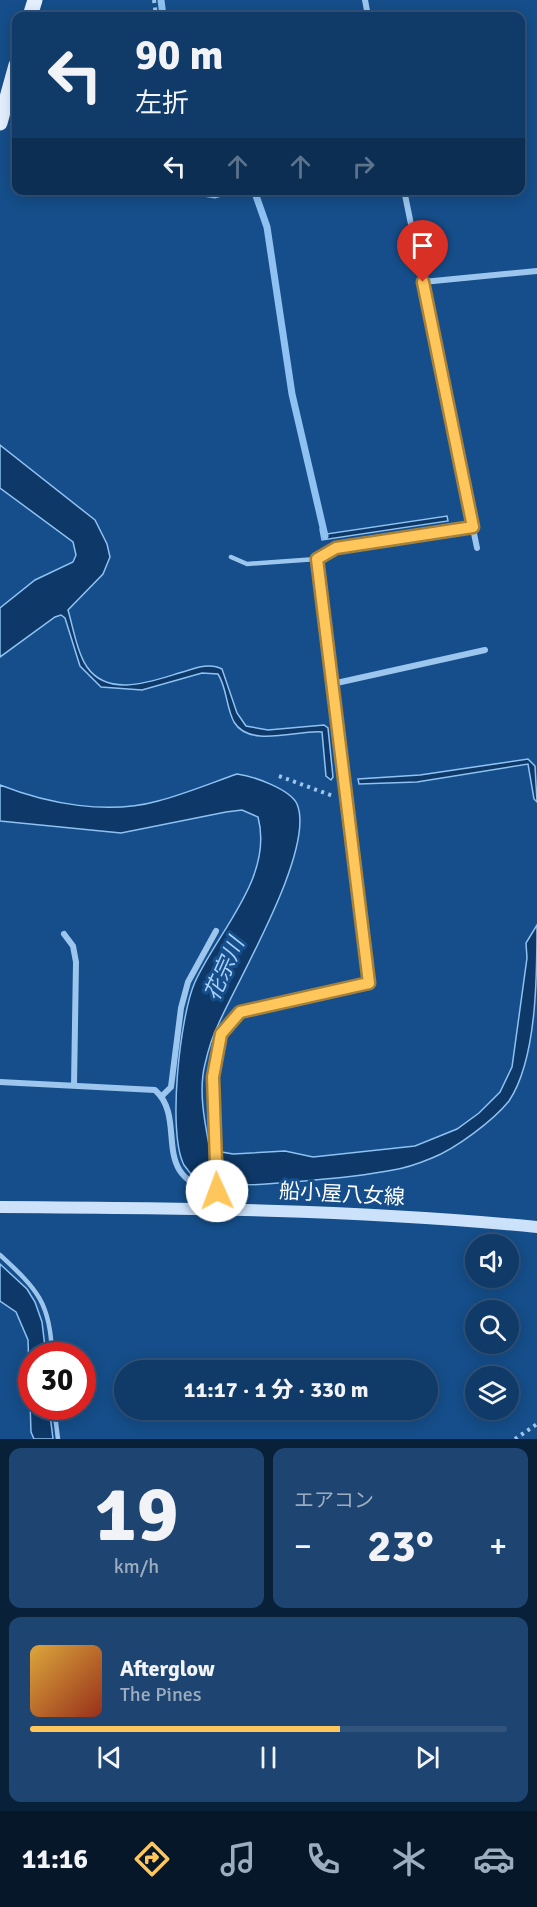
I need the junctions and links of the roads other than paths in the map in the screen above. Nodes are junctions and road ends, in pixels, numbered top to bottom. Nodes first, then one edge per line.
1 (12, 80) edge
2 (0, 123) edge
3 (405, 195) edge
4 (537, 271) edge
5 (423, 282) junction
6 (473, 527) junction
7 (477, 548) dead end
8 (231, 557) dead end
9 (317, 559) junction
10 (485, 650) dead end
11 (332, 684) junction
12 (216, 931) dead end
13 (64, 934) dead end
14 (0, 1082) edge
15 (74, 1086) junction
16 (162, 1096) junction
17 (217, 1191) junction
18 (0, 1207) edge
19 (218, 1208) junction
20 (537, 1227) edge
21 (0, 1255) edge
22 (50, 1342) edge
23 (56, 1420) edge
24 (58, 1439) edge

1 - 2 main road
3 - 5 street
4 - 5 street
5 - 6 street
6 - 7 street
6 - 9 street
8 - 9 lane
9 - 11 street
10 - 11 street
11 - 17 street
12 - 16 street
13 - 15 street
14 - 15 street
15 - 16 street
16 - 17 street
17 - 19 street
18 - 19 main road, 船小屋八女線
19 - 20 main road, 船小屋八女線
21 - 22 lane
23 - 24 lane

